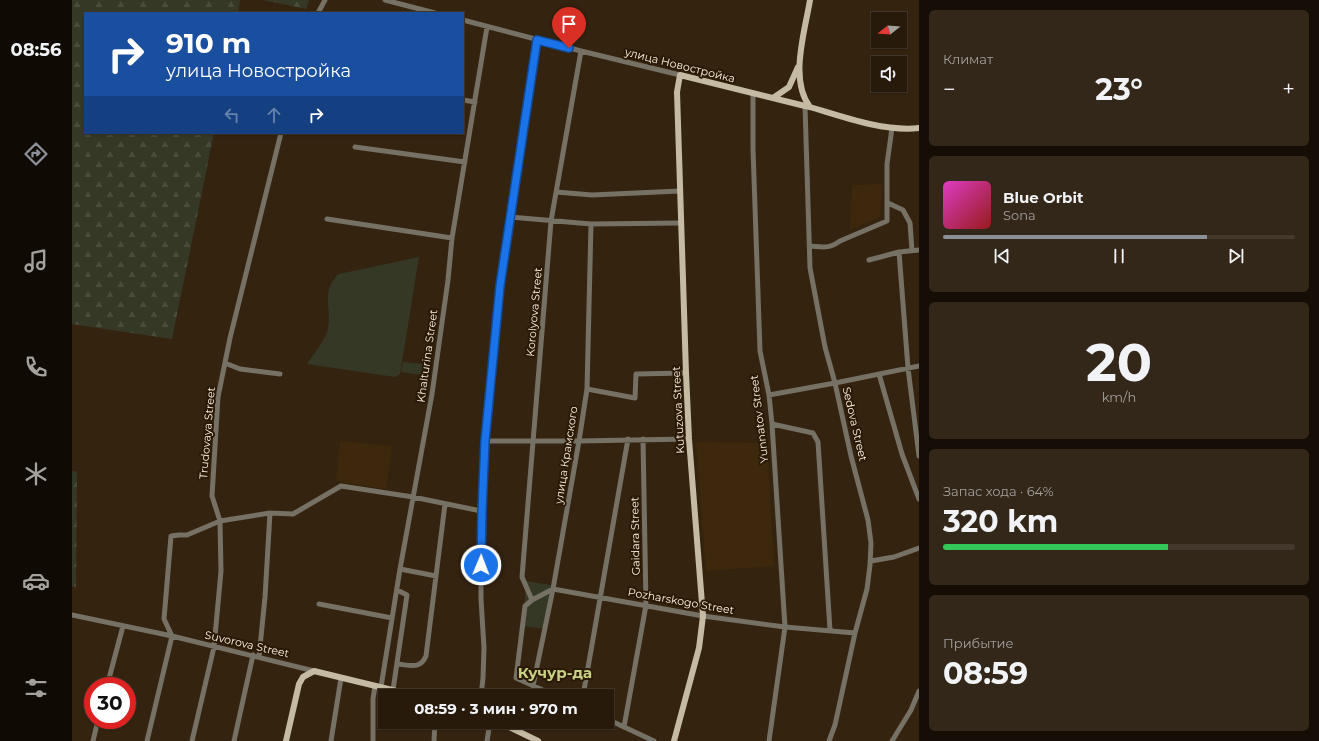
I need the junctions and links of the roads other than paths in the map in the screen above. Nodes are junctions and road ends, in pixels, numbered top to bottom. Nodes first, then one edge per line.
1 (325, 0) edge
2 (385, 0) edge
3 (810, 0) edge
4 (319, 12) edge
5 (430, 12) edge
6 (464, 20) edge
7 (487, 27) junction
8 (537, 40) junction
9 (581, 51) junction
10 (799, 64) junction
11 (680, 74) junction
12 (753, 93) junction
13 (773, 98) junction
14 (464, 100) edge
15 (475, 102) junction
16 (808, 106) junction
17 (892, 128) junction
18 (919, 128) edge
19 (281, 134) edge
20 (355, 147) dead end
21 (465, 162) junction
22 (680, 191) junction
23 (556, 192) junction
24 (888, 203) junction
25 (510, 217) junction
26 (327, 219) dead end
27 (551, 221) junction
28 (681, 223) junction
29 (591, 224) junction
30 (452, 238) junction
31 (810, 246) junction
32 (919, 250) edge
33 (912, 251) junction
34 (899, 252) junction
35 (869, 260) dead end
36 (225, 363) junction
37 (919, 366) edge
38 (908, 368) junction
39 (686, 373) junction
40 (280, 374) dead end
41 (879, 374) junction
42 (835, 383) junction
43 (587, 389) junction
44 (769, 395) junction
45 (772, 424) junction
46 (628, 439) junction
47 (643, 439) junction
48 (689, 439) junction
49 (485, 441) junction
50 (533, 441) junction
51 (579, 441) junction
52 (919, 456) edge
53 (413, 498) junction
54 (919, 500) edge
55 (446, 504) junction
56 (482, 511) junction
57 (270, 513) junction
58 (220, 521) junction
59 (919, 548) edge
60 (871, 561) junction
61 (400, 569) junction
62 (436, 576) junction
63 (553, 589) junction
64 (397, 590) junction
65 (600, 597) junction
66 (532, 600) junction
67 (319, 604) dead end
68 (646, 606) junction
69 (72, 615) edge
70 (703, 616) junction
71 (392, 618) junction
72 (123, 626) junction
73 (785, 627) junction
74 (830, 630) junction
75 (855, 633) junction
76 (172, 636) junction
77 (214, 647) junction
78 (252, 655) junction
79 (387, 656) junction
80 (259, 657) junction
81 (397, 661) junction
82 (314, 671) junction
83 (109, 677) edge
84 (341, 678) junction
85 (533, 686) junction
86 (378, 687) junction
87 (388, 689) edge
88 (393, 689) edge
89 (482, 689) edge
90 (540, 689) edge
91 (585, 689) edge
92 (919, 691) edge
93 (614, 722) edge
94 (624, 727) junction
95 (96, 729) edge
96 (435, 729) edge
97 (489, 729) edge
98 (514, 729) edge
99 (93, 741) edge
100 (147, 741) edge
101 (192, 741) edge
102 (234, 741) edge
103 (286, 741) edge
104 (331, 741) edge
105 (373, 741) edge
106 (434, 741) edge
107 (487, 741) edge
108 (538, 741) edge
109 (654, 741) edge
110 (674, 741) edge
111 (769, 741) edge
112 (829, 741) edge
113 (892, 741) edge

1 - 4 street
2 - 5 street
3 - 10 main road
6 - 7 street, улица Новостройка
7 - 8 street, улица Новостройка
7 - 15 street, Khalturina Street
8 - 9 street, улица Новостройка
8 - 25 street
9 - 11 street, улица Новостройка
9 - 23 street, Korolyova Street
10 - 13 main road
10 - 16 main road
11 - 12 main road, улица Новостройка
11 - 22 main road, Kutuzova Street
12 - 13 main road, улица Новостройка
12 - 44 street, Yunnatov Street
13 - 16 main road, улица Новостройка
14 - 15 street
15 - 21 street, Khalturina Street
16 - 17 main road, улица Новостройка
16 - 31 street, Sedova Street
17 - 18 main road, улица Новостройка
17 - 24 street
19 - 36 street, Trudovaya Street
20 - 21 street
21 - 30 street, Khalturina Street
22 - 23 street
22 - 28 main road, Kutuzova Street
23 - 27 street, Korolyova Street
24 - 31 street
24 - 33 street
25 - 27 street
25 - 49 street
26 - 30 street
27 - 29 street
27 - 50 street, Korolyova Street
28 - 29 street
28 - 39 main road, Kutuzova Street
29 - 43 street, улица Крамского
30 - 53 street, Khalturina Street
31 - 42 street, Sedova Street
32 - 33 street
33 - 34 street
34 - 35 street
34 - 38 street
36 - 40 street
36 - 58 street, Trudovaya Street
37 - 38 street
38 - 41 street
38 - 52 street
39 - 43 street
39 - 48 main road, Kutuzova Street
41 - 42 street
41 - 54 street
42 - 44 street
42 - 60 street, Sedova Street
43 - 51 street, улица Крамского
44 - 45 street, Yunnatov Street
45 - 73 street, Yunnatov Street
45 - 74 street
46 - 47 street
46 - 51 street
46 - 65 street
47 - 48 street
47 - 68 street, Gaidara Street
48 - 70 main road, Kutuzova Street
49 - 50 street
49 - 56 street
50 - 51 street
50 - 66 street, Korolyova Street
51 - 63 street, улица Крамского
53 - 55 street
53 - 57 street
53 - 61 street, Khalturina Street
55 - 56 street
55 - 62 street
56 - 89 street
57 - 58 street
57 - 80 street
58 - 76 street
58 - 77 street, Trudovaya Street
59 - 60 street
60 - 75 street, Sedova Street
61 - 62 street
61 - 64 street, Khalturina Street
62 - 81 street
63 - 65 street, Pozharskogo Street
63 - 66 street
63 - 85 street, улица Крамского
64 - 71 street, Khalturina Street
64 - 81 street
65 - 68 street, Pozharskogo Street
65 - 91 street
66 - 85 street
67 - 71 street
68 - 70 street, Pozharskogo Street
68 - 94 street, Gaidara Street
69 - 72 street, Suvorova Street
70 - 73 street, Pozharskogo Street
70 - 110 main road, Kutuzova Street
71 - 79 street, Khalturina Street
72 - 76 street, Suvorova Street
72 - 83 street
73 - 74 street, Pozharskogo Street
73 - 111 street, Yunnatov Street
74 - 75 street, Pozharskogo Street
75 - 112 street, Sedova Street
76 - 77 street, Suvorova Street
76 - 100 street
77 - 78 street, Suvorova Street
77 - 101 street, Trudovaya Street
78 - 80 street, Suvorova Street
78 - 102 street
79 - 81 street
79 - 86 street, Khalturina Street
80 - 82 street, Suvorova Street
81 - 88 street
82 - 84 main road, Suvorova Street
82 - 103 main road
84 - 86 main road, Suvorova Street
84 - 104 street
85 - 90 street
86 - 87 main road, Suvorova Street
86 - 105 street, Khalturina Street
92 - 113 street
93 - 94 street
94 - 109 street
95 - 99 street
96 - 106 street
97 - 107 street
98 - 108 main road

